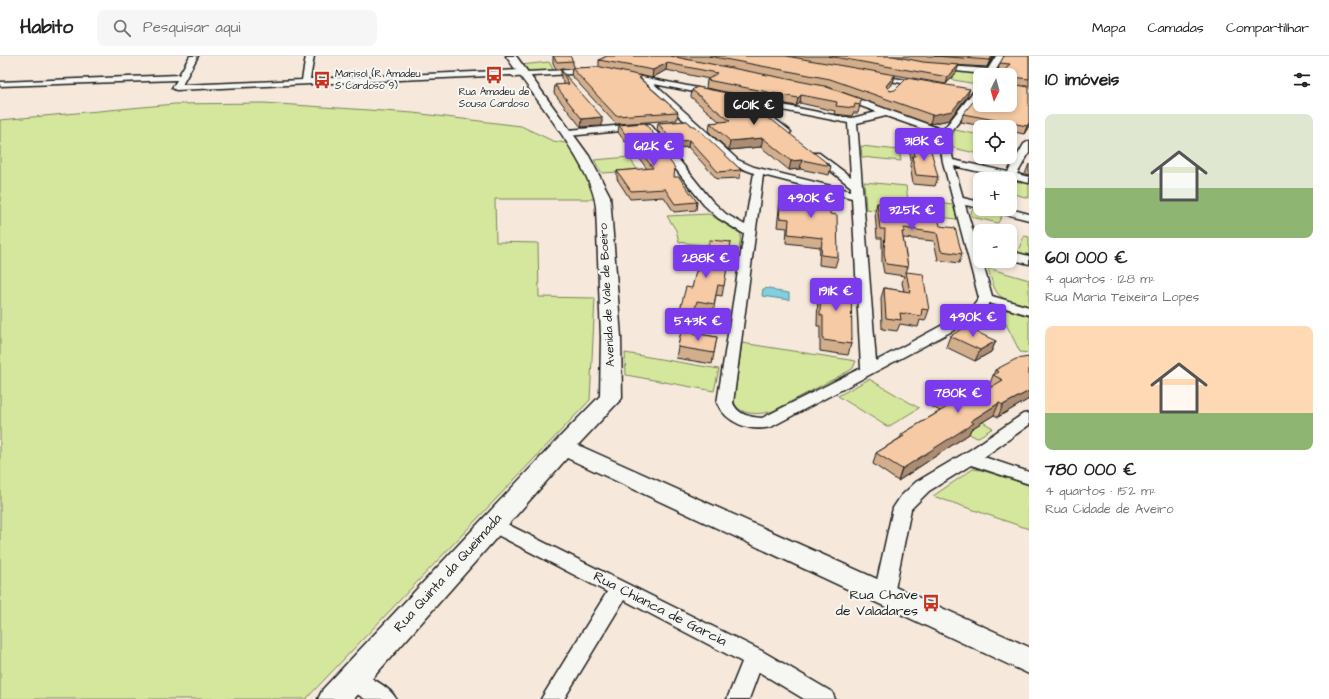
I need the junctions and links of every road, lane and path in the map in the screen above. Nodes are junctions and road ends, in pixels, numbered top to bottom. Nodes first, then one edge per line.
1 (194, 56) edge
2 (310, 56) edge
3 (503, 56) edge
4 (511, 56) edge
5 (1000, 56) edge
6 (930, 67) edge
7 (993, 68) edge
8 (601, 71) edge
9 (562, 72) junction
10 (973, 72) edge
11 (615, 73) edge
12 (518, 74) junction
13 (864, 74) edge
14 (183, 76) junction
15 (644, 79) junction
16 (902, 81) junction
17 (305, 83) junction
18 (572, 83) edge
19 (0, 84) edge
20 (931, 86) edge
21 (893, 90) edge
22 (835, 93) edge
23 (973, 93) edge
24 (745, 100) junction
25 (886, 113) junction
26 (852, 121) junction
27 (690, 122) junction
28 (676, 124) edge
29 (662, 125) edge
30 (647, 126) junction
31 (568, 133) junction
32 (945, 133) junction
33 (794, 138) edge
34 (1029, 144) edge
35 (807, 148) edge
36 (948, 162) junction
37 (759, 171) junction
38 (992, 172) edge
39 (1012, 172) edge
40 (1017, 177) edge
41 (1029, 180) edge
42 (856, 191) junction
43 (959, 200) junction
44 (973, 203) edge
45 (1017, 214) edge
46 (1029, 217) edge
47 (750, 233) junction
48 (973, 238) edge
49 (1017, 257) edge
50 (1029, 260) edge
51 (980, 268) edge
52 (986, 298) junction
53 (1029, 311) edge
54 (869, 370) junction
55 (1029, 418) edge
56 (563, 448) junction
57 (969, 458) junction
58 (1029, 478) edge
59 (493, 524) junction
60 (620, 589) junction
61 (884, 594) junction
62 (754, 658) junction
63 (1029, 661) edge
64 (343, 689) edge
65 (385, 699) edge
66 (552, 699) edge
67 (738, 699) edge
68 (824, 699) edge

1 - 14 street
2 - 17 street
3 - 12 street, Avenida de Vale de Boeiro
4 - 12 street, Avenida de Vale de Boeiro
5 - 7 street
6 - 10 street
8 - 9 street
9 - 12 street
9 - 18 street
11 - 15 street
12 - 17 street
12 - 31 street, Avenida de Vale de Boeiro
13 - 16 street
14 - 17 street
14 - 19 street
15 - 24 street
15 - 27 street
16 - 20 street
16 - 21 street
22 - 25 street
23 - 32 street
24 - 26 street
24 - 33 street
25 - 26 street
25 - 32 street
26 - 42 street
27 - 28 street
27 - 37 street
29 - 30 street
30 - 31 street
30 - 47 street
31 - 56 street, Avenida de Vale de Boeiro
32 - 36 street
34 - 39 street
35 - 42 street
36 - 38 street
36 - 43 street
37 - 42 street
37 - 47 street
40 - 41 street
42 - 54 street
43 - 44 street
43 - 48 street
45 - 46 street
47 - 54 street
49 - 50 street
51 - 52 street
52 - 53 street
52 - 54 street
55 - 57 street
56 - 59 street, Rua Quinta da Queimada
56 - 61 street
57 - 58 street
57 - 61 street
59 - 60 street, Rua Chianca de Garcia
59 - 64 street, Rua Quinta da Queimada
60 - 62 street, Rua Chianca de Garcia
60 - 66 street
61 - 63 street
62 - 67 street
62 - 68 street, Rua Chianca de Garcia
64 - 65 street

